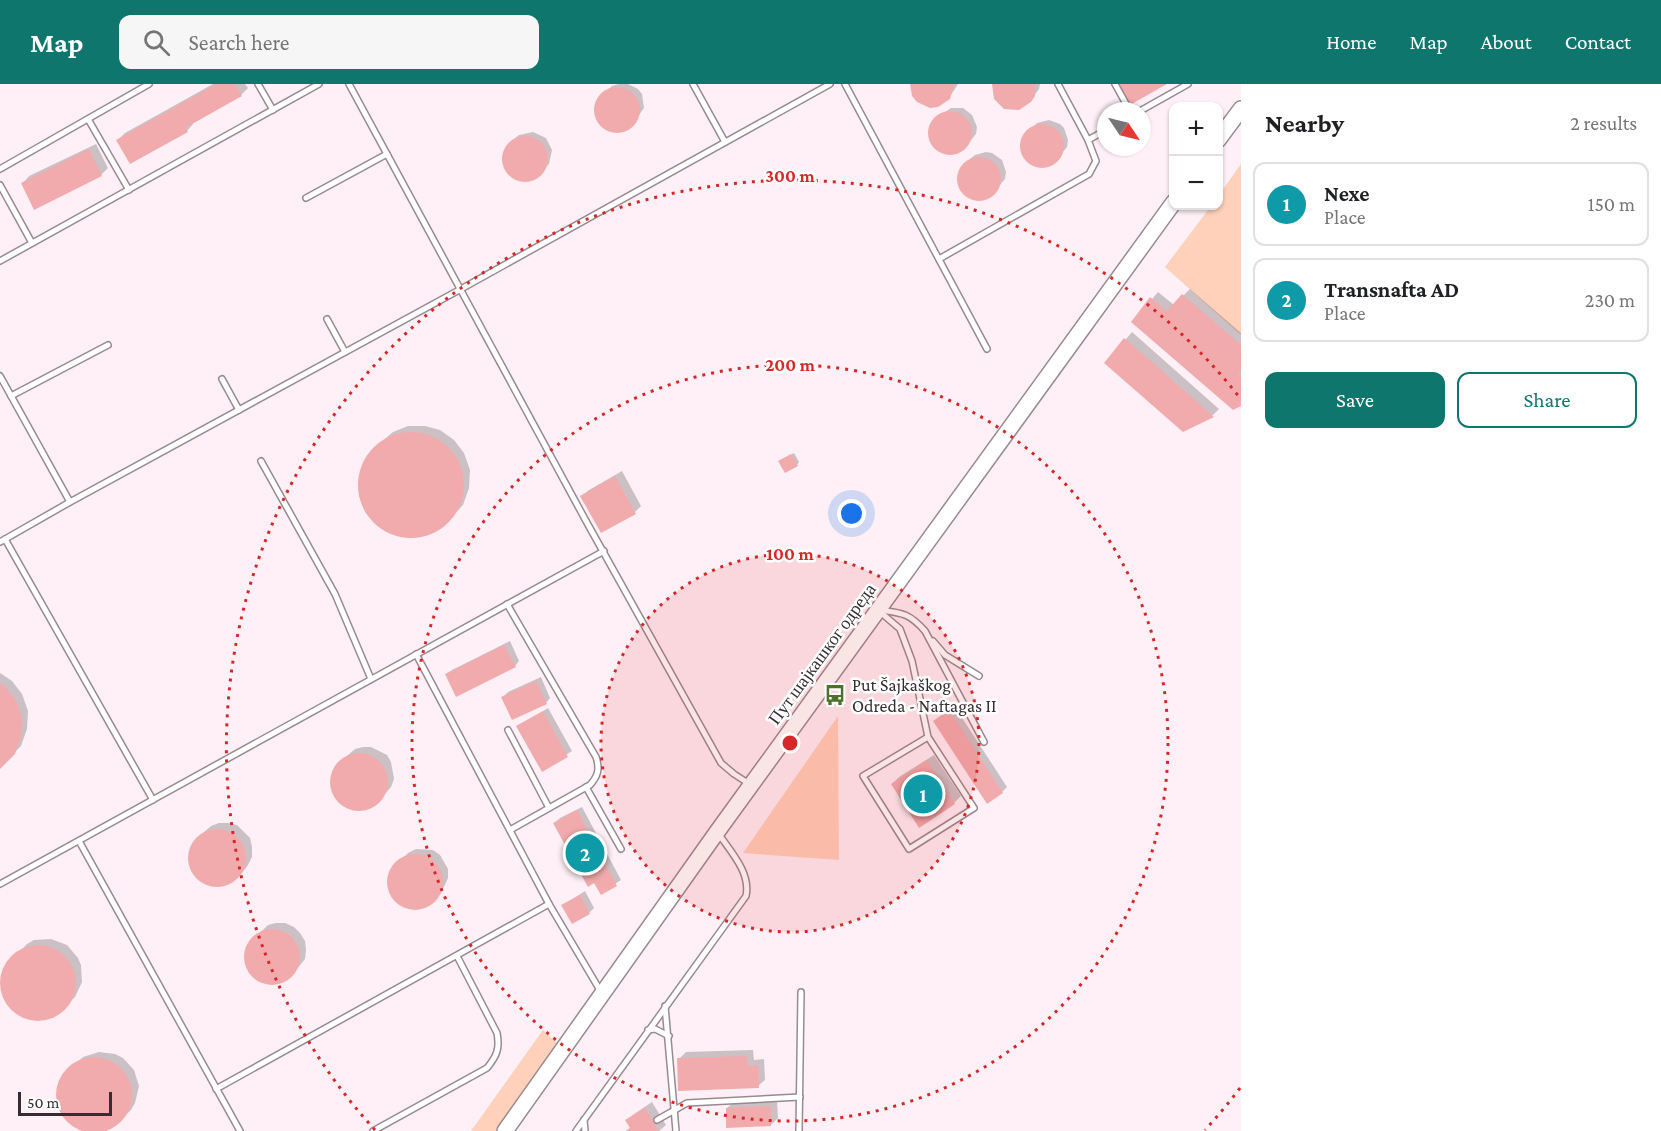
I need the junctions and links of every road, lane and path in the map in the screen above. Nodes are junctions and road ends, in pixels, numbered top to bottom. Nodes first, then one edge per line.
1 (149, 84) edge
2 (258, 84) edge
3 (319, 84) edge
4 (349, 84) edge
5 (693, 84) edge
6 (830, 84) edge
7 (844, 84) edge
8 (1058, 84) edge
9 (1114, 84) edge
10 (1188, 84) edge
11 (1125, 102) edge
12 (1151, 105) edge
13 (273, 110) junction
14 (1241, 110) edge
15 (88, 119) junction
16 (1223, 134) edge
17 (1097, 135) edge
18 (1088, 140) junction
19 (725, 142) junction
20 (387, 154) junction
21 (0, 169) edge
22 (0, 185) edge
23 (129, 190) junction
24 (306, 198) dead end
25 (1169, 208) edge
26 (32, 243) junction
27 (939, 259) junction
28 (0, 261) edge
29 (461, 289) junction
30 (327, 319) dead end
31 (108, 345) dead end
32 (987, 349) dead end
33 (345, 352) junction
34 (0, 376) edge
35 (222, 379) dead end
36 (11, 396) junction
37 (239, 410) junction
38 (261, 462) dead end
39 (70, 502) junction
40 (3, 541) edge
41 (604, 551) junction
42 (507, 604) junction
43 (878, 609) junction
44 (925, 631) junction
45 (416, 654) junction
46 (980, 676) dead end
47 (371, 680) junction
48 (508, 730) dead end
49 (928, 737) junction
50 (984, 742) dead end
51 (751, 785) junction
52 (586, 787) junction
53 (153, 800) junction
54 (549, 808) junction
55 (510, 830) junction
56 (717, 832) junction
57 (79, 841) junction
58 (621, 849) dead end
59 (0, 884) edge
60 (549, 904) junction
61 (458, 956) junction
62 (801, 992) dead end
63 (602, 995) junction
64 (665, 1006) junction
65 (648, 1030) junction
66 (669, 1036) junction
67 (216, 1089) junction
68 (800, 1097) junction
69 (675, 1109) junction
70 (584, 1120) junction
71 (657, 1120) dead end
72 (240, 1131) edge
73 (373, 1131) edge
74 (505, 1131) edge
75 (576, 1131) edge
76 (585, 1131) edge
77 (676, 1131) edge
78 (800, 1131) edge

1 - 15 lane
2 - 13 lane
3 - 13 lane
4 - 20 lane
5 - 19 lane
6 - 19 lane
7 - 27 lane
8 - 18 lane
9 - 11 lane
10 - 12 lane
13 - 23 lane
14 - 16 street
15 - 21 lane
15 - 23 lane
17 - 18 lane
18 - 27 lane
19 - 29 lane
20 - 24 lane
20 - 29 lane
22 - 26 lane
23 - 26 lane
25 - 43 street, Пут шајкашког одреда
26 - 28 lane
27 - 32 lane
29 - 33 lane
29 - 41 lane
30 - 33 lane
31 - 36 lane
33 - 37 lane
34 - 36 lane
35 - 37 lane
36 - 39 lane
37 - 39 lane
38 - 47 lane
39 - 40 lane
40 - 53 lane
41 - 42 lane
41 - 51 lane
42 - 45 lane
42 - 52 lane
43 - 44 lane
43 - 49 lane
43 - 51 street, Пут шајкашког одреда
44 - 46 lane
44 - 50 lane
45 - 47 lane
45 - 55 lane
47 - 53 lane
48 - 54 lane
49 - 49 lane
51 - 56 street, Пут шајкашког одреда
52 - 54 lane
52 - 58 lane
53 - 57 lane
54 - 55 lane
55 - 60 lane
56 - 63 street, Пут шајкашког одреда
56 - 64 lane
57 - 59 lane
57 - 67 lane
60 - 61 lane
60 - 63 lane
61 - 67 lane
61 - 73 lane
62 - 68 lane
63 - 74 street, Пут шајкашког одреда
64 - 65 lane
64 - 66 lane
65 - 66 lane
65 - 70 lane
66 - 69 lane
67 - 72 lane
68 - 69 lane
68 - 78 lane
69 - 71 lane
69 - 77 lane
70 - 75 lane
70 - 76 lane

